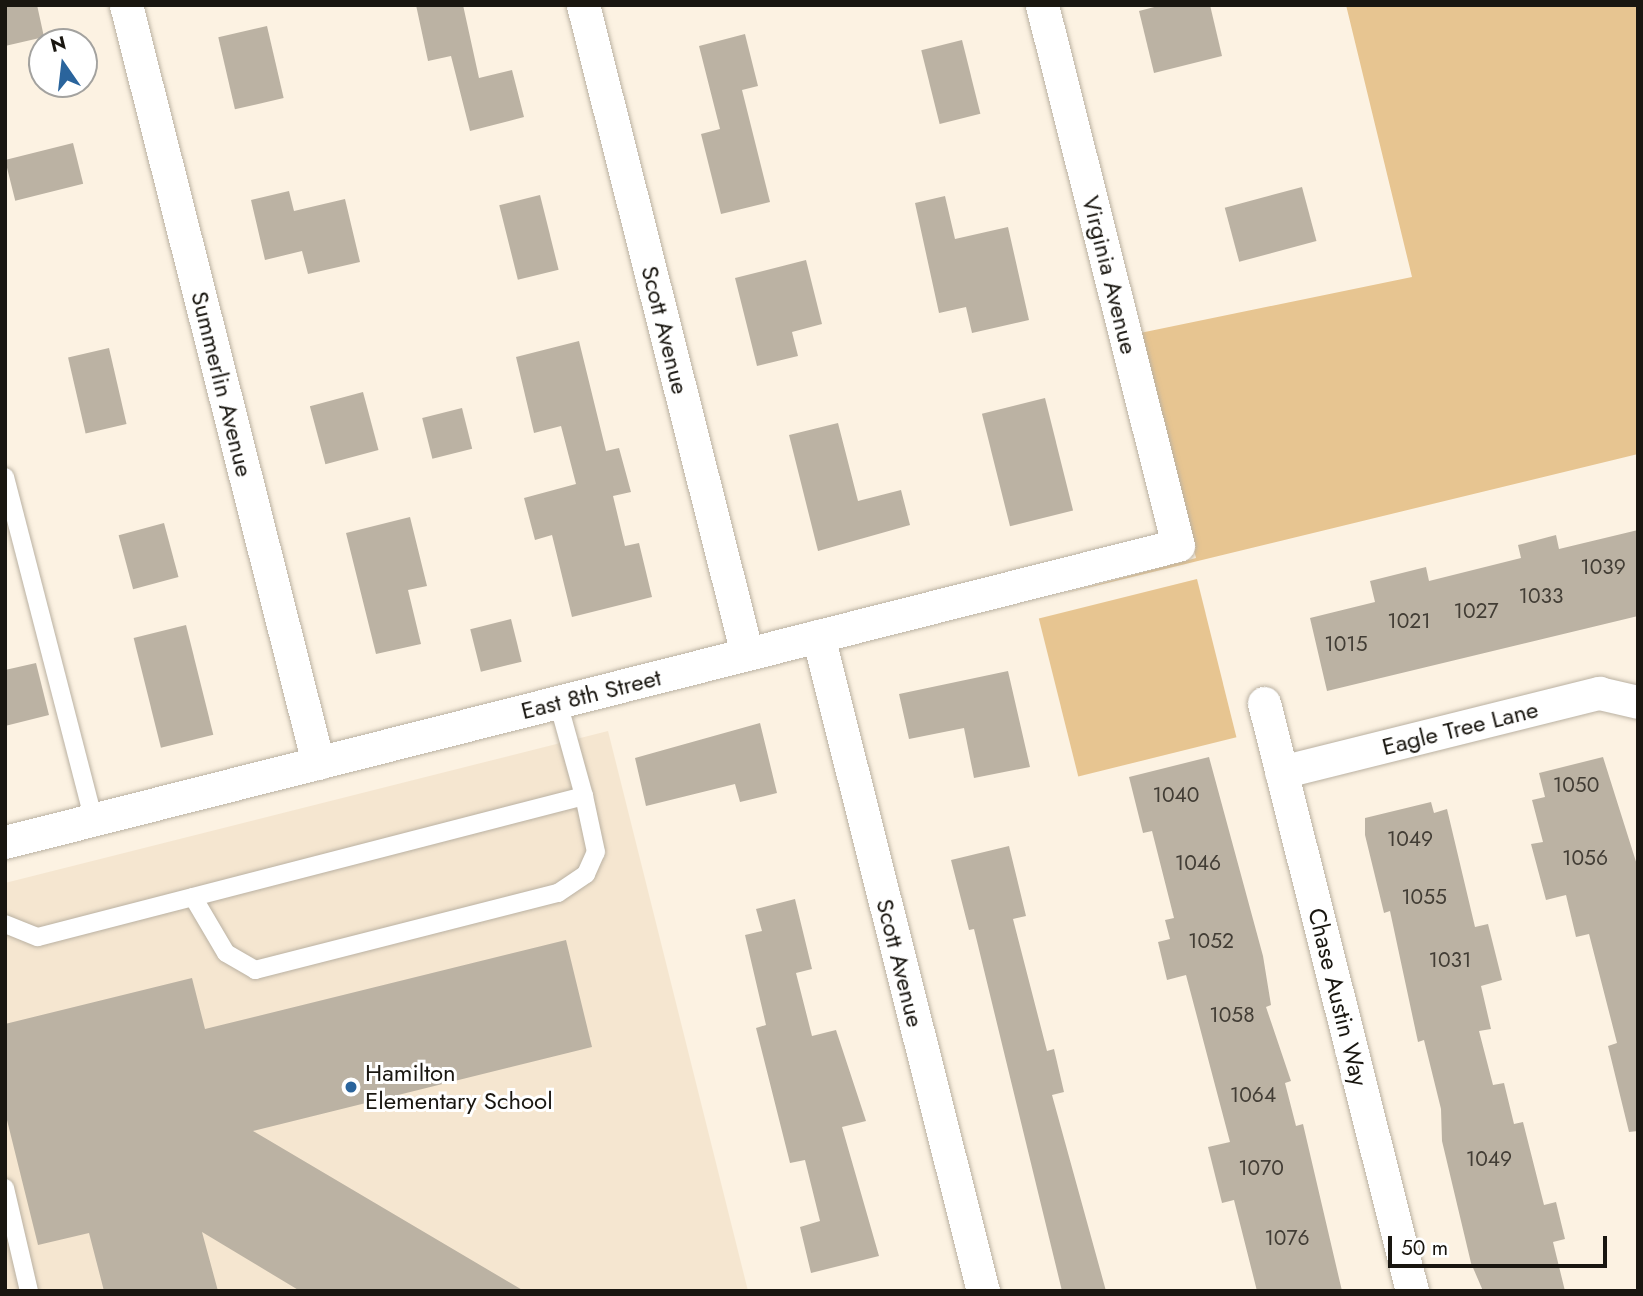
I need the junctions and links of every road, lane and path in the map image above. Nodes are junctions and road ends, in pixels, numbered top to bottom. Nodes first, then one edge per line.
1 (127, 5) edge
2 (583, 5) edge
3 (1042, 5) edge
4 (5, 477) edge
5 (1178, 545) joint
6 (818, 636) junction
7 (747, 654) junction
8 (558, 702) junction
9 (1638, 702) edge
10 (1264, 703) dead end
11 (318, 764) junction
12 (1281, 772) junction
13 (584, 796) junction
14 (94, 820) junction
15 (5, 842) edge
16 (193, 897) junction
17 (5, 924) edge
18 (5, 1188) edge
19 (29, 1291) edge
20 (982, 1291) edge
21 (1412, 1291) edge

1 - 11 street, Summerlin Avenue
2 - 7 street, Scott Avenue
3 - 5 street, Virginia Avenue
4 - 14 lane
5 - 6 street, East 8th Street
6 - 7 street, East 8th Street
6 - 20 street, Scott Avenue
7 - 8 street, East 8th Street
8 - 11 street, East 8th Street
8 - 13 lane
9 - 12 street, Eagle Tree Lane
10 - 12 street, Chase Austin Way
11 - 14 street, East 8th Street
12 - 21 street, Chase Austin Way
13 - 16 lane
13 - 16 lane
14 - 15 street, East 8th Street
16 - 17 lane
18 - 19 lane

